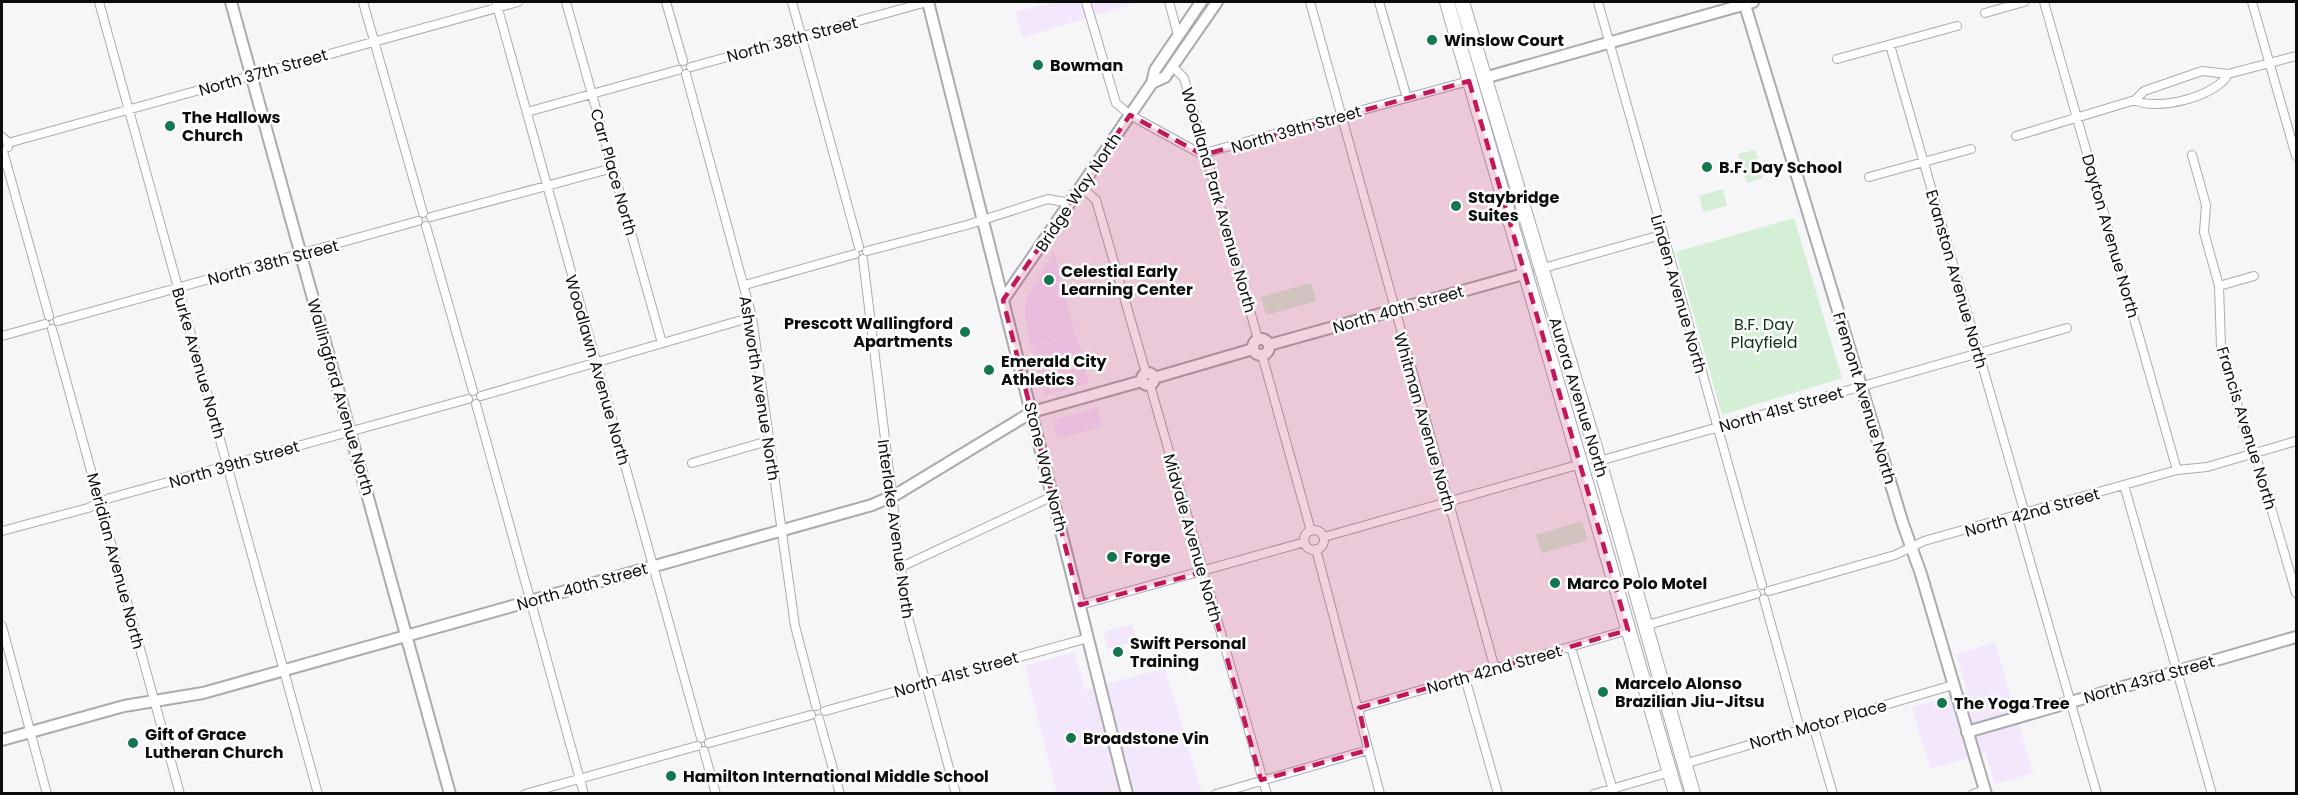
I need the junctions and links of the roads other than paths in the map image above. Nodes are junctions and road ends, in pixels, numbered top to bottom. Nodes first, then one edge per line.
1 (99, 2) edge
2 (231, 2) edge
3 (363, 2) edge
4 (518, 2) edge
5 (566, 2) edge
6 (666, 2) edge
7 (792, 2) edge
8 (928, 2) edge
9 (1086, 2) edge
10 (1169, 2) edge
11 (1201, 2) edge
12 (1217, 2) edge
13 (1310, 2) edge
14 (1379, 2) edge
15 (1447, 2) edge
16 (1461, 2) edge
17 (1598, 2) edge
18 (1748, 2) edge
19 (2024, 2) edge
20 (2044, 2) edge
21 (2252, 2) edge
22 (497, 4) edge
23 (1985, 12) dead end
24 (1958, 26) dead end
25 (1178, 35) junction
26 (801, 36) junction
27 (374, 41) junction
28 (1610, 43) junction
29 (1890, 45) junction
30 (2296, 56) edge
31 (1837, 59) dead end
32 (683, 61) junction
33 (2270, 63) junction
34 (1173, 66) junction
35 (691, 67) junction
36 (678, 70) junction
37 (686, 74) junction
38 (2228, 74) junction
39 (251, 75) junction
40 (1484, 78) junction
41 (1469, 81) junction
42 (1152, 83) junction
43 (592, 94) junction
44 (1407, 98) junction
45 (2135, 100) junction
46 (128, 110) junction
47 (527, 112) junction
48 (1130, 115) junction
49 (1341, 116) junction
50 (2078, 118) junction
51 (2016, 136) dead end
52 (5, 140) edge
53 (1971, 149) dead end
54 (2, 151) edge
55 (1205, 154) junction
56 (2192, 155) dead end
57 (2296, 156) edge
58 (1923, 161) junction
59 (613, 168) junction
60 (1869, 177) dead end
61 (547, 186) junction
62 (1081, 187) junction
63 (1070, 203) junction
64 (423, 213) junction
65 (431, 217) junction
66 (983, 220) junction
67 (418, 221) junction
68 (426, 226) junction
69 (1661, 235) junction
70 (859, 253) junction
71 (301, 254) junction
72 (1534, 271) junction
73 (2254, 276) dead end
74 (744, 285) junction
75 (2219, 286) junction
76 (177, 288) junction
77 (1003, 300) junction
78 (1393, 310) junction
79 (49, 316) junction
80 (752, 317) junction
81 (58, 321) junction
82 (45, 324) junction
83 (2067, 328) dead end
84 (52, 329) junction
85 (2, 336) edge
86 (662, 343) junction
87 (1258, 348) junction
88 (1978, 353) junction
89 (596, 362) junction
90 (1148, 379) junction
91 (1861, 386) junction
92 (473, 391) junction
93 (481, 396) junction
94 (468, 399) junction
95 (476, 404) junction
96 (1032, 412) junction
97 (1718, 427) junction
98 (350, 431) junction
99 (768, 441) junction
100 (2296, 441) edge
101 (2255, 453) junction
102 (1599, 461) junction
103 (692, 463) dead end
104 (1581, 464) junction
105 (228, 466) junction
106 (2177, 470) junction
107 (2124, 485) junction
108 (1053, 496) junction
109 (890, 498) junction
110 (1447, 502) junction
111 (99, 503) junction
112 (2021, 515) junction
113 (782, 530) junction
114 (2, 531) edge
115 (1311, 531) junction
116 (1324, 537) junction
117 (1305, 542) junction
118 (1911, 548) junction
119 (1316, 549) junction
120 (653, 566) junction
121 (901, 567) junction
122 (1203, 572) junction
123 (1762, 585) junction
124 (1769, 591) junction
125 (2296, 593) edge
126 (1756, 594) junction
127 (1764, 599) junction
128 (530, 600) junction
129 (1080, 605) junction
130 (2, 626) edge
131 (1644, 626) junction
132 (1628, 630) junction
133 (406, 635) junction
134 (2296, 637) edge
135 (1089, 638) junction
136 (1571, 647) junction
137 (1495, 669) junction
138 (283, 670) junction
139 (2176, 671) junction
140 (1465, 678) junction
141 (925, 683) junction
142 (1953, 685) junction
143 (155, 702) junction
144 (2071, 702) junction
145 (816, 706) junction
146 (1359, 708) junction
147 (825, 711) junction
148 (811, 715) junction
149 (819, 720) junction
150 (1813, 725) junction
151 (1800, 729) junction
152 (30, 732) junction
153 (1967, 732) junction
154 (2, 740) edge
155 (701, 745) junction
156 (1368, 750) junction
157 (1684, 764) junction
158 (1670, 772) junction
159 (580, 778) junction
160 (1261, 780) junction
161 (1613, 791) edge
162 (1981, 792) edge
163 (47, 794) edge
164 (180, 794) edge
165 (318, 794) edge
166 (450, 794) edge
167 (525, 794) edge
168 (584, 794) edge
169 (716, 794) edge
170 (840, 794) edge
171 (957, 794) edge
172 (1127, 794) edge
173 (1216, 794) edge
174 (1267, 794) edge
175 (1380, 794) edge
176 (1498, 794) edge
177 (1594, 794) edge
178 (1676, 794) edge
179 (1693, 794) edge
180 (1833, 794) edge
181 (2097, 794) edge
182 (2212, 794) edge

1 - 46 street, Burke Avenue North
2 - 39 street, Wallingford Avenue North
3 - 27 street
4 - 22 street, North 37th Street
5 - 43 street, Carr Place North
6 - 32 street
7 - 26 street, Interlake Avenue North
8 - 26 street, North 38th Street
8 - 66 street, Stone Way North
9 - 48 street
10 - 25 street
11 - 25 street, Bridge Way North
12 - 34 street, Bridge Way North
13 - 49 street, Whitman Avenue North
14 - 44 street
15 - 41 highway, Aurora Avenue North
16 - 40 highway, Aurora Avenue North
17 - 28 street, Linden Avenue North
18 - 28 street
18 - 91 street, Fremont Avenue North
19 - 23 street
20 - 50 street, Dayton Avenue North
21 - 33 street
22 - 27 street, North 37th Street
22 - 47 street, Woodlawn Avenue North
24 - 29 street
25 - 42 street, Bridge Way North
26 - 35 street, North 38th Street
26 - 70 street, Interlake Avenue North
27 - 39 street, North 37th Street
27 - 64 street
28 - 40 street
28 - 69 street, Linden Avenue North
29 - 31 street
29 - 58 street, Evanston Avenue North
30 - 33 street
32 - 35 street
32 - 36 street
33 - 38 street
33 - 57 street
34 - 42 street, Bridge Way North
34 - 55 street, Woodland Park Avenue North
35 - 37 street
36 - 37 street
36 - 43 street
37 - 74 street, Ashworth Avenue North
38 - 45 street
38 - 45 street
39 - 46 street, North 37th Street
39 - 71 street, Wallingford Avenue North
40 - 72 highway, Aurora Avenue North
41 - 44 street, North 39th Street
41 - 72 highway, Aurora Avenue North
42 - 48 street, Bridge Way North
43 - 47 street
43 - 59 street, Carr Place North
44 - 49 street, North 39th Street
45 - 50 street
46 - 52 street, North 37th Street
46 - 76 street, Burke Avenue North
47 - 61 street, Woodlawn Avenue North
48 - 55 street
48 - 62 street, Bridge Way North
49 - 55 street, North 39th Street
49 - 78 street, Whitman Avenue North
50 - 51 street
50 - 106 street, Dayton Avenue North
52 - 54 street
53 - 58 street
54 - 79 street
55 - 87 street, Woodland Park Avenue North
56 - 75 street, Francis Avenue North
58 - 60 street
58 - 88 street, Evanston Avenue North
59 - 61 street
59 - 86 street, Carr Place North
61 - 65 street
61 - 89 street, Woodlawn Avenue North
62 - 63 street, Bridge Way North
62 - 90 street, Midvale Avenue North
63 - 66 street
63 - 77 street, Bridge Way North
64 - 65 street
64 - 67 street
65 - 68 street
66 - 70 street
66 - 77 street, Stone Way North
67 - 68 street
67 - 71 street, North 38th Street
68 - 92 street
69 - 72 street, North 40th Street
69 - 97 street, Linden Avenue North
70 - 74 street
70 - 109 street, Interlake Avenue North
71 - 76 street, North 38th Street
71 - 98 street, Wallingford Avenue North
72 - 78 street, North 40th Street
72 - 102 highway, Aurora Avenue North
72 - 104 highway, Aurora Avenue North
73 - 75 street
74 - 80 street, Ashworth Avenue North
75 - 101 street, Francis Avenue North
76 - 81 street, North 38th Street
76 - 105 street, Burke Avenue North
77 - 96 street, Stone Way North
78 - 87 street, North 40th Street
78 - 110 street, Whitman Avenue North
79 - 81 street
79 - 82 street
80 - 86 street
80 - 99 street, Ashworth Avenue North
81 - 84 street
82 - 84 street
82 - 85 street
83 - 88 street, North 41st Street
84 - 111 street, Meridian Avenue North
86 - 89 street
87 - 90 street, North 40th Street
87 - 115 street, Woodland Park Avenue North
88 - 91 street, North 41st Street
88 - 112 street, Evanston Avenue North
89 - 93 street
89 - 120 street, Woodlawn Avenue North
90 - 96 street, North 40th Street
90 - 122 street, Midvale Avenue North
91 - 97 street, North 41st Street
91 - 118 street, Fremont Avenue North
92 - 93 street
92 - 94 street
93 - 95 street
94 - 95 street
94 - 98 street, North 39th Street
95 - 128 street
96 - 108 street, Stone Way North
96 - 109 street, North 40th Street
97 - 102 street, North 41st Street
97 - 123 street, Linden Avenue North
98 - 105 street, North 39th Street
98 - 133 street, Wallingford Avenue North
99 - 103 street
99 - 113 street, Ashworth Avenue North
100 - 101 street, North 42nd Street
101 - 106 street, North 42nd Street
101 - 125 street, Francis Avenue North
102 - 131 highway, Aurora Avenue North
104 - 110 street
104 - 132 highway, Aurora Avenue North
105 - 111 street, North 39th Street
105 - 138 street, Burke Avenue North
106 - 107 street, North 42nd Street
107 - 112 street, North 42nd Street
107 - 139 street
108 - 121 street
108 - 129 street, Stone Way North
109 - 113 street, North 40th Street
109 - 121 street, Interlake Avenue North
110 - 116 street
110 - 137 street, Whitman Avenue North
111 - 114 street, North 39th Street
111 - 143 street, Meridian Avenue North
112 - 118 street, North 42nd Street
112 - 144 street, Evanston Avenue North
113 - 120 street, North 40th Street
113 - 145 street, Ashworth Avenue North
115 - 116 street
115 - 117 street
116 - 119 street
117 - 119 street
117 - 122 street
118 - 124 street, North 42nd Street
118 - 142 street, Fremont Avenue North
119 - 146 street
120 - 128 street, North 40th Street
120 - 155 street, Woodlawn Avenue North
121 - 141 street, Interlake Avenue North
122 - 129 street
122 - 160 street, Midvale Avenue North
123 - 124 street
123 - 126 street
124 - 127 street
126 - 127 street
126 - 131 street
127 - 151 street
128 - 133 street, North 40th Street
128 - 159 street
129 - 135 street, Stone Way North
130 - 152 street
131 - 157 highway, Aurora Avenue North
132 - 136 street, North 42nd Street
132 - 158 highway, Aurora Avenue North
133 - 138 street, North 40th Street
133 - 166 street, Wallingford Avenue North
134 - 139 street, North 43rd Street
135 - 141 street, North 41st Street
135 - 172 street, Stone Way North
136 - 137 street, North 42nd Street
136 - 161 street
137 - 140 street, North 42nd Street
138 - 143 street, North 40th Street
138 - 165 street, Burke Avenue North
139 - 144 street, North 43rd Street
139 - 182 street
140 - 146 street, North 42nd Street
140 - 176 street
141 - 147 street, North 41st Street
141 - 171 street, Interlake Avenue North
142 - 150 street, North Motor Place
142 - 153 street, Fremont Avenue North
143 - 152 street, North 40th Street
143 - 164 street, Meridian Avenue North
144 - 153 street, North 43rd Street
144 - 181 street, Evanston Avenue North
145 - 147 street
145 - 148 street
146 - 156 street
147 - 149 street
148 - 149 street
148 - 155 street
149 - 170 street
150 - 151 street, North Motor Place
150 - 180 street
151 - 157 street, North Motor Place
152 - 154 street, North 40th Street
152 - 163 street
153 - 162 street, Fremont Avenue North
155 - 159 street
155 - 169 street, Woodlawn Avenue North
156 - 160 street
156 - 175 street
157 - 179 highway, Aurora Avenue North
158 - 161 street
158 - 178 highway, Aurora Avenue North
159 - 167 street
159 - 168 street
160 - 173 street
160 - 174 street, Midvale Avenue North
161 - 177 street

